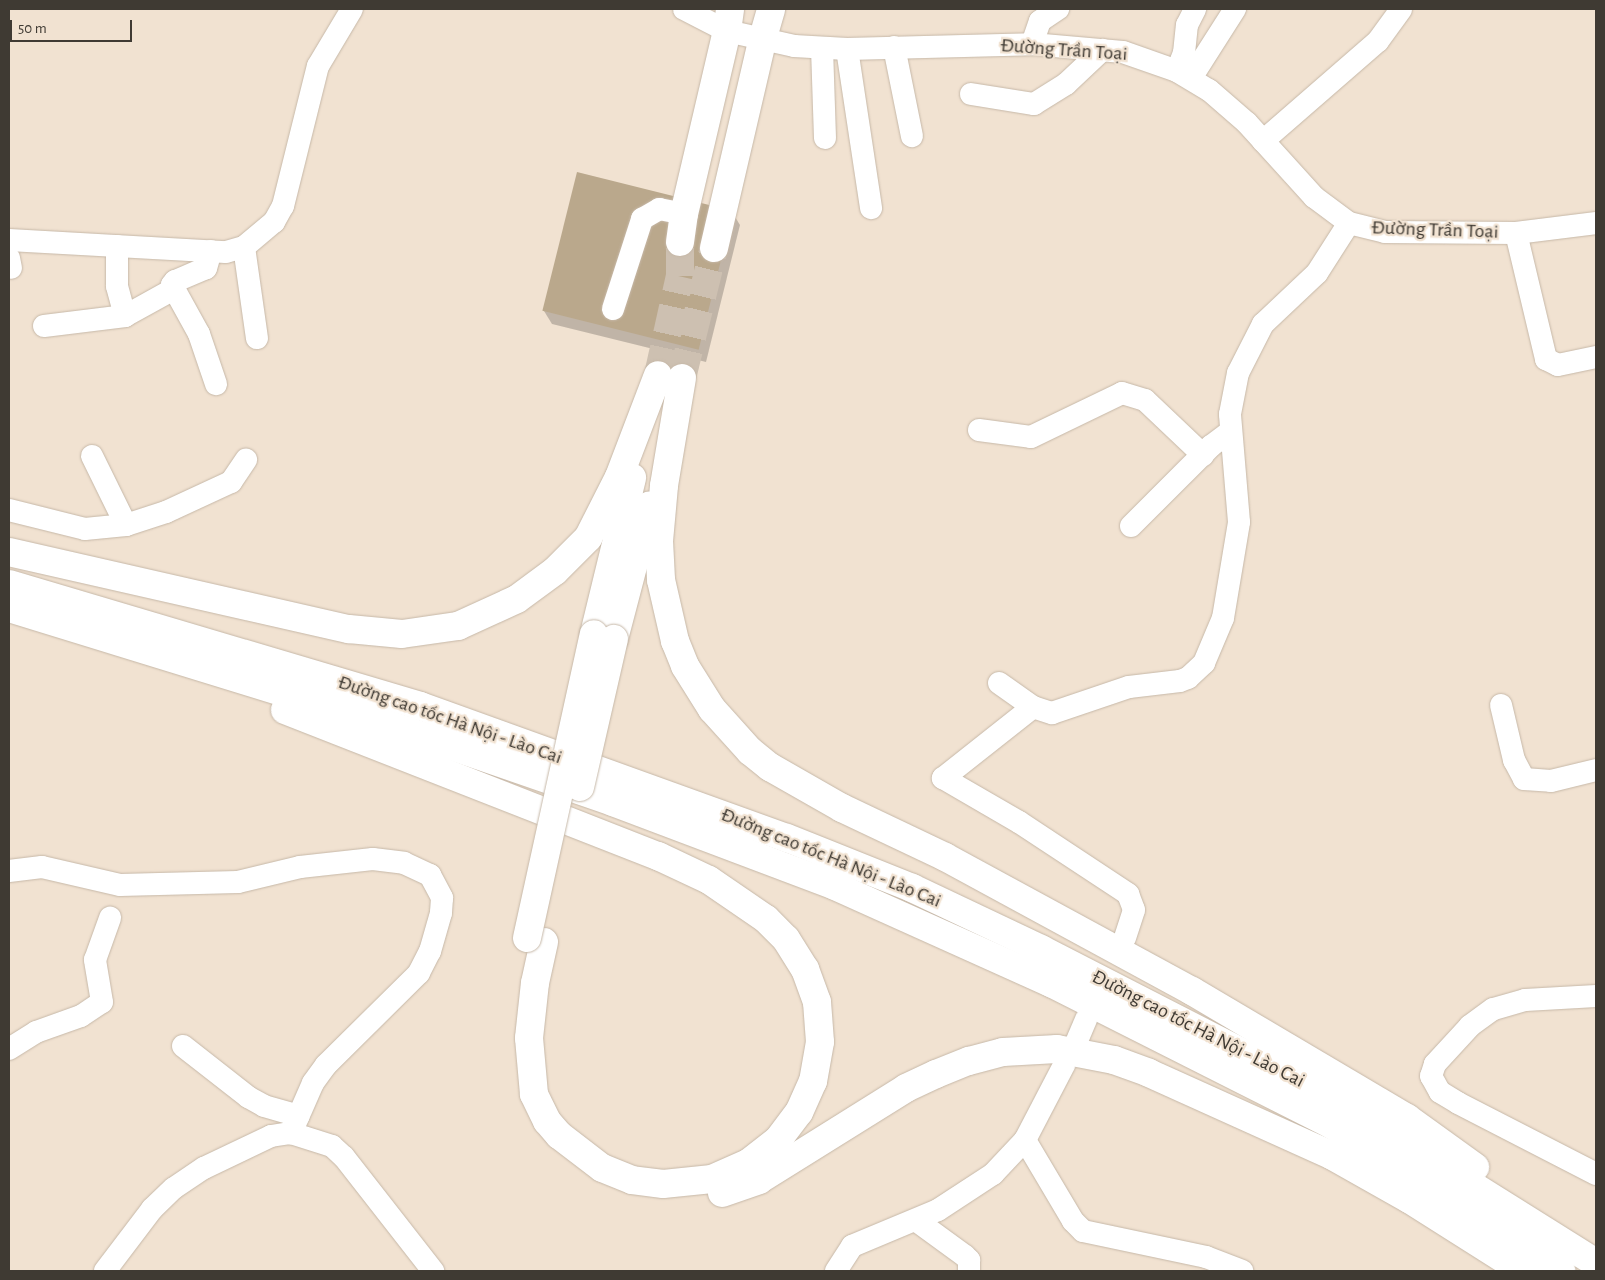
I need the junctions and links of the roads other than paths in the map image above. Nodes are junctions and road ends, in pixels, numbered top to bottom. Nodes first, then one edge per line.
1 (352, 9) edge
2 (684, 9) edge
3 (771, 9) edge
4 (1058, 9) edge
5 (1195, 9) edge
6 (1235, 9) edge
7 (1401, 9) edge
8 (728, 20) edge
9 (762, 41) junction
10 (1032, 44) junction
11 (894, 47) junction
12 (822, 48) junction
13 (848, 49) junction
14 (1102, 50) junction
15 (1184, 75) junction
16 (971, 94) dead end
17 (912, 136) dead end
18 (825, 138) dead end
19 (1263, 141) junction
20 (871, 208) dead end
21 (684, 214) junction
22 (1349, 223) junction
23 (1596, 223) edge
24 (1516, 234) junction
25 (9, 240) edge
26 (680, 242) tunnel mouth
27 (117, 246) junction
28 (244, 247) junction
29 (714, 248) tunnel mouth
30 (211, 251) junction
31 (172, 290) junction
32 (613, 309) dead end
33 (125, 316) junction
34 (44, 326) dead end
35 (257, 338) dead end
36 (1596, 357) edge
37 (670, 377) junction
38 (216, 384) dead end
39 (979, 430) dead end
40 (1231, 431) junction
41 (1203, 454) junction
42 (92, 456) dead end
43 (246, 460) dead end
44 (9, 510) edge
45 (126, 525) junction
46 (1131, 526) dead end
47 (9, 552) edge
48 (9, 584) edge
49 (15, 610) edge
50 (999, 683) dead end
51 (1501, 705) dead end
52 (1033, 707) junction
53 (1596, 770) edge
54 (9, 871) edge
55 (110, 918) dead end
56 (1125, 938) dead end
57 (535, 940) junction
58 (1596, 996) edge
59 (1086, 1019) dead end
60 (1076, 1042) dead end
61 (183, 1046) dead end
62 (9, 1049) edge
63 (1064, 1065) dead end
64 (295, 1124) junction
65 (1025, 1140) junction
66 (1596, 1174) edge
67 (917, 1221) junction
68 (1585, 1255) edge
69 (105, 1271) edge
70 (433, 1271) edge
71 (836, 1271) edge
72 (969, 1271) edge
73 (1242, 1271) edge
74 (1523, 1271) edge
75 (1561, 1271) edge

1 - 28 street
2 - 8 street, Đường Trần Toại
3 - 9 main road
4 - 10 street
5 - 15 street
6 - 15 street
7 - 19 street
8 - 9 street, Đường Trần Toại
8 - 21 main road
9 - 12 street, Đường Trần Toại
9 - 29 main road
10 - 11 street, Đường Trần Toại
10 - 14 street, Đường Trần Toại
11 - 13 street, Đường Trần Toại
11 - 17 street
12 - 13 street, Đường Trần Toại
12 - 18 street
13 - 20 street
14 - 15 street, Đường Trần Toại
14 - 16 street
15 - 19 street, Đường Trần Toại
19 - 22 street, Đường Trần Toại
21 - 26 main road
21 - 32 street
22 - 24 street, Đường Trần Toại
22 - 40 street
23 - 24 street, Đường Trần Toại
24 - 36 street
25 - 27 street
27 - 30 street
27 - 33 street
28 - 30 street
28 - 35 street
30 - 31 street
31 - 33 street
31 - 38 street
33 - 34 street
37 - 47 main road
37 - 57 main road, bridge
37 - 68 main road
39 - 41 street
40 - 41 street
40 - 52 street
41 - 46 street
42 - 45 street
43 - 45 street
44 - 45 street
48 - 68 main road, Đường cao tốc Hà Nội - Lào Cai
49 - 57 main road
49 - 75 main road, Đường cao tốc Hà Nội - Lào Cai
50 - 52 street
51 - 53 street
52 - 56 street
54 - 64 street
55 - 62 street
57 - 74 main road
58 - 66 street
59 - 60 street
61 - 64 street
63 - 65 street
64 - 69 street
64 - 70 street
65 - 67 street
65 - 73 street
67 - 71 street
67 - 72 street

